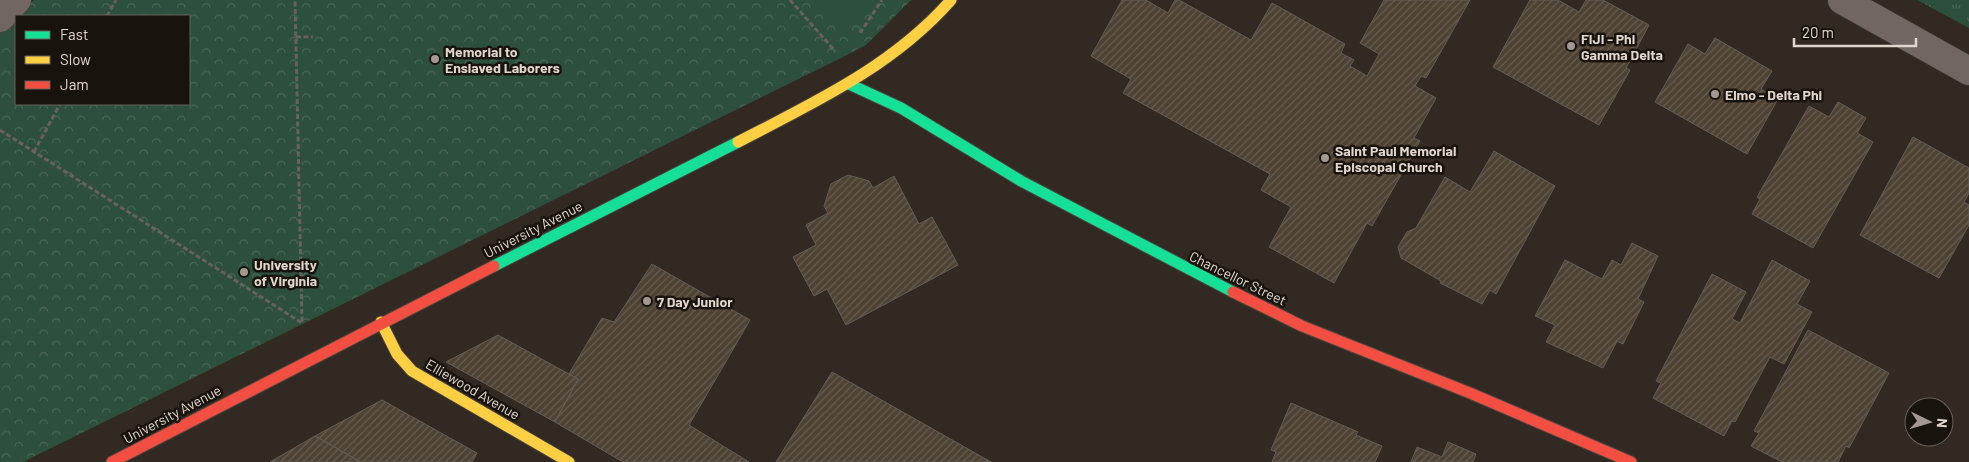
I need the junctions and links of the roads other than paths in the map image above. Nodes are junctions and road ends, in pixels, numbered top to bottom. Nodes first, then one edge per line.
1 (17, 0) edge
2 (951, 0) edge
3 (1842, 0) edge
4 (0, 18) edge
5 (1969, 71) edge
6 (849, 84) junction
7 (381, 322) junction
8 (112, 462) edge
9 (569, 462) edge
10 (1631, 462) edge

1 - 4 street
2 - 6 street, University Avenue
3 - 5 street
6 - 7 street, University Avenue
6 - 10 street, Chancellor Street
7 - 8 street, University Avenue
7 - 9 street, Elliewood Avenue

